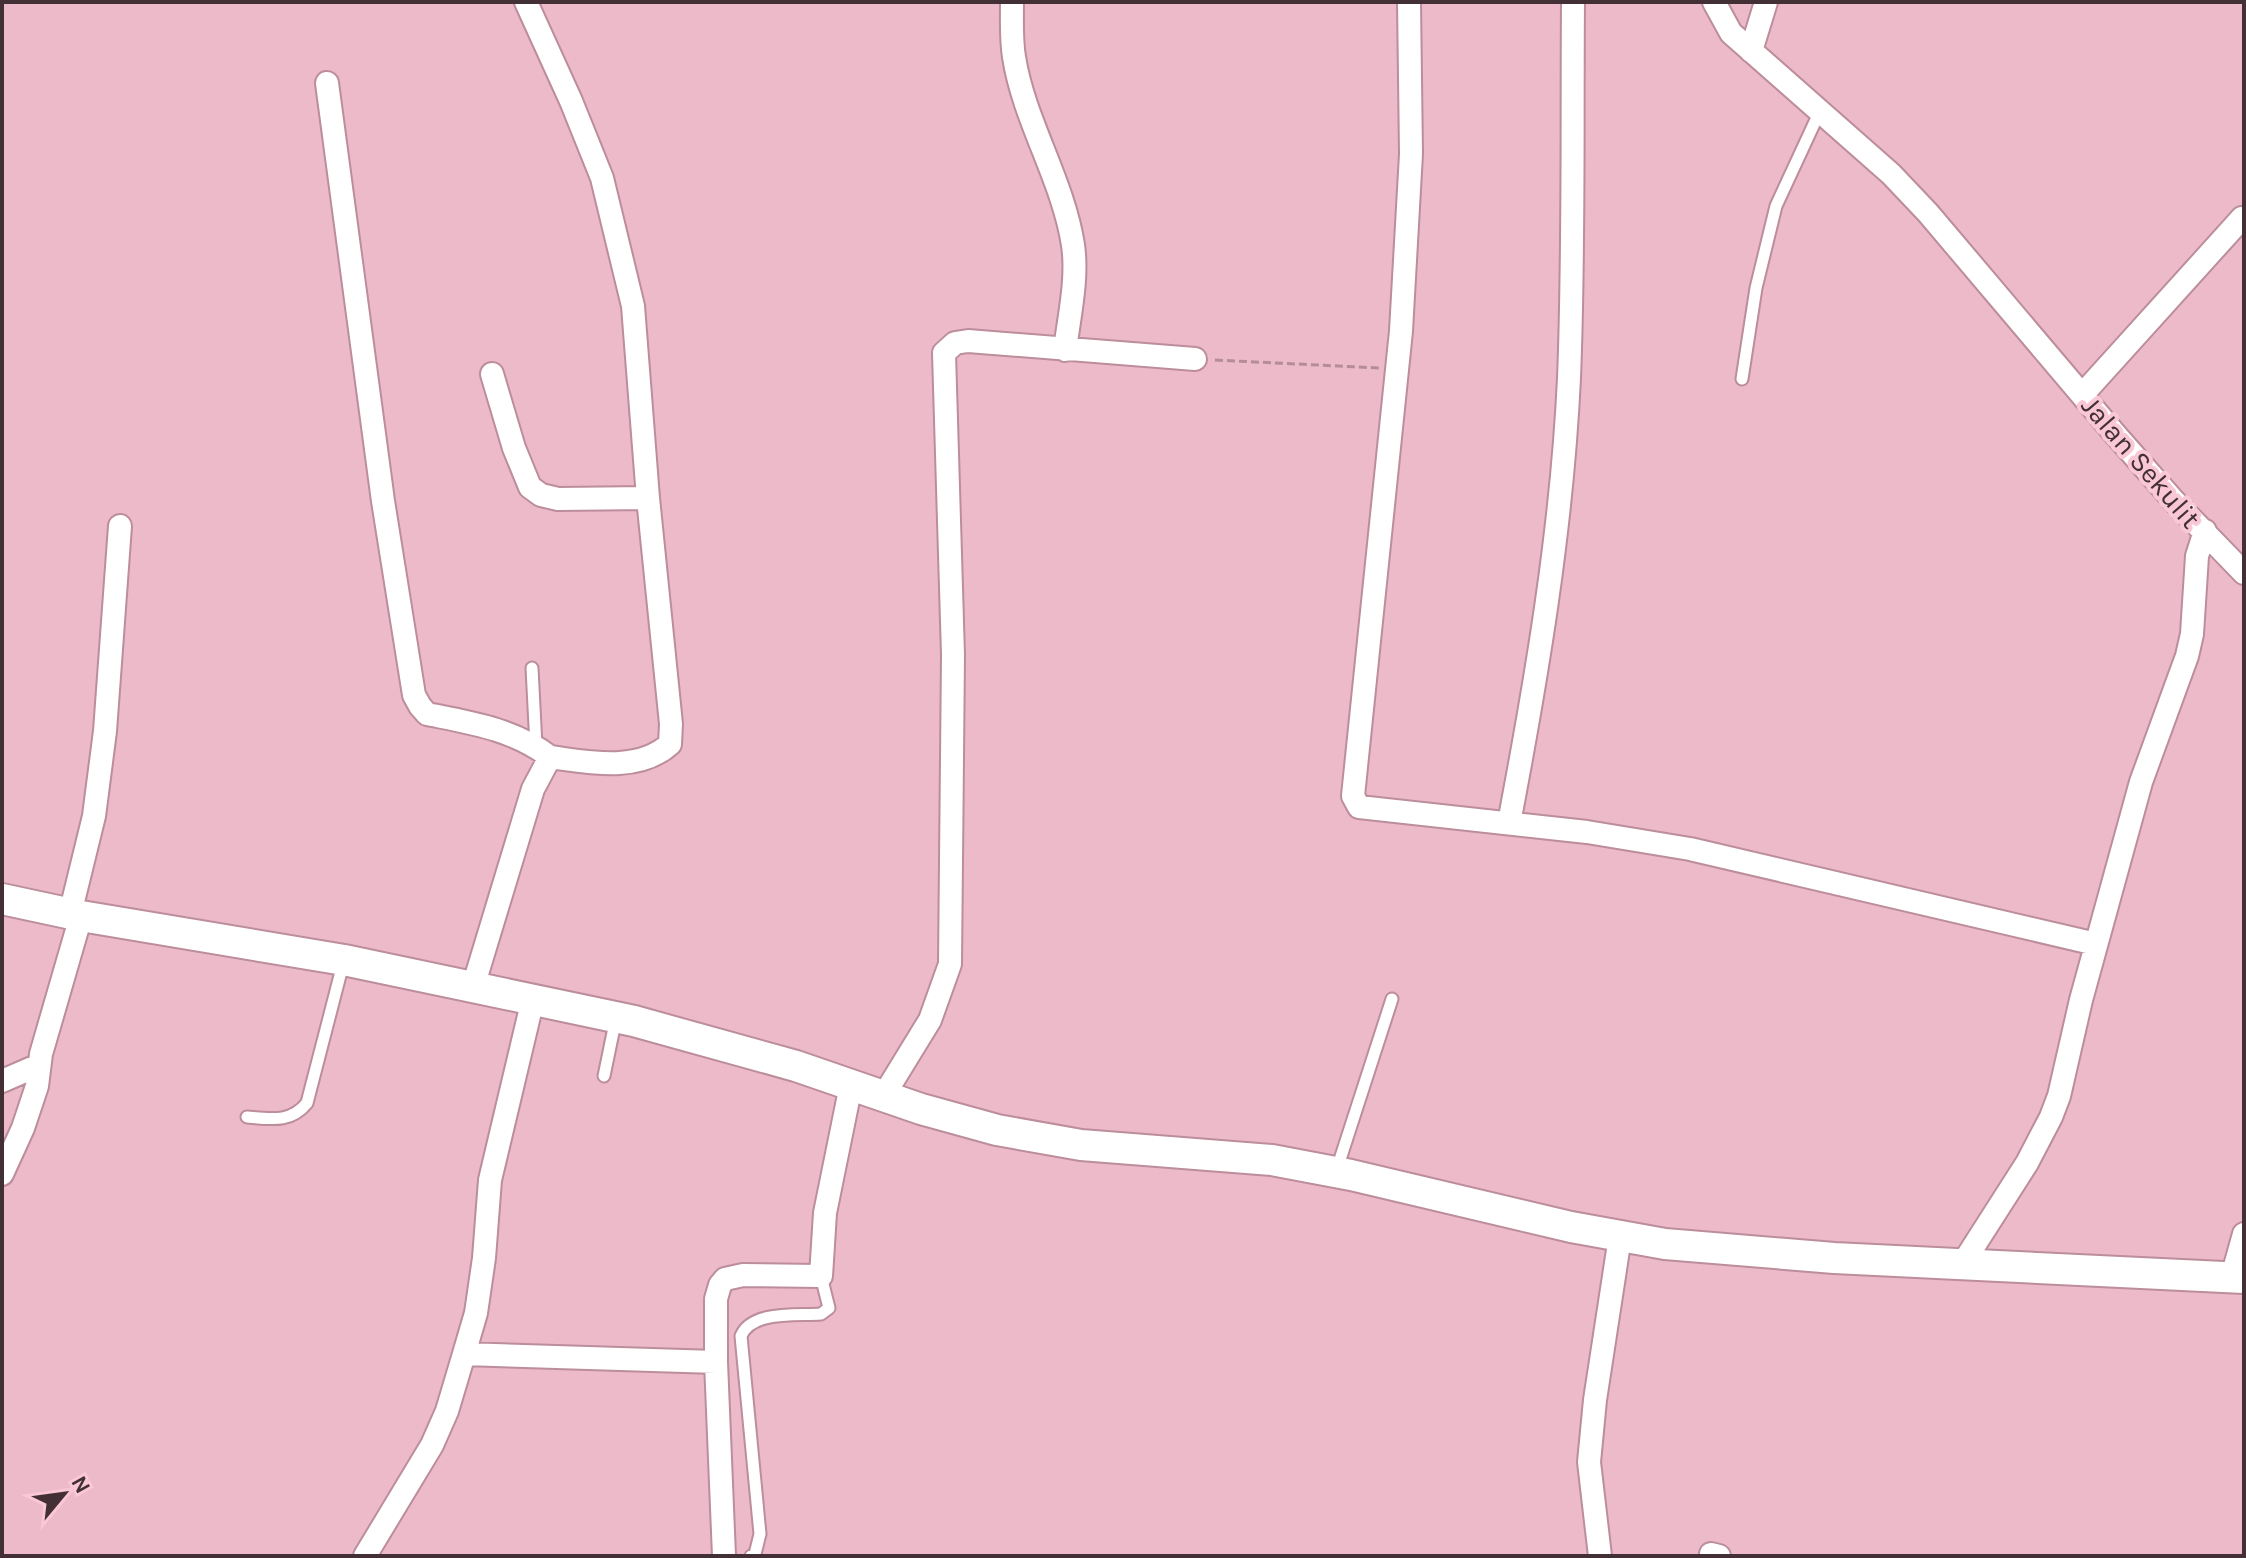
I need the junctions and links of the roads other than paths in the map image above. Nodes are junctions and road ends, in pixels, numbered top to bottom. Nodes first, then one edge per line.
1 (526, 2) edge
2 (1012, 2) edge
3 (1409, 2) edge
4 (1573, 2) edge
5 (1714, 2) edge
6 (1766, 2) edge
7 (1751, 51) junction
8 (327, 83) dead end
9 (1820, 111) junction
10 (2242, 218) edge
11 (1065, 350) junction
12 (1195, 359) road end
13 (492, 374) dead end
14 (1742, 379) dead end
15 (2082, 395) junction
16 (648, 498) junction
17 (120, 526) dead end
18 (2205, 531) junction
19 (2244, 573) edge
20 (532, 668) dead end
21 (543, 752) junction
22 (1509, 823) junction
23 (2, 899) edge
24 (75, 915) junction
25 (2096, 944) junction
26 (344, 960) junction
27 (473, 987) junction
28 (533, 999) junction
29 (1392, 999) dead end
30 (616, 1017) junction
31 (39, 1065) junction
32 (604, 1076) dead end
33 (2, 1081) edge
34 (851, 1085) junction
35 (884, 1095) junction
36 (247, 1117) dead end
37 (1336, 1172) junction
38 (2, 1174) edge
39 (2244, 1234) edge
40 (1620, 1237) junction
41 (1963, 1263) junction
42 (821, 1276) junction
43 (2238, 1277) edge
44 (464, 1354) junction
45 (716, 1362) junction
46 (365, 1556) edge
47 (724, 1556) edge
48 (751, 1556) edge
49 (1600, 1556) edge

1 - 16 street
2 - 11 street
3 - 22 street
4 - 22 street
5 - 7 street, Jalan Sekulit
6 - 7 street
7 - 9 street, Jalan Sekulit
8 - 21 street
9 - 14 lane
9 - 15 street, Jalan Sekulit
10 - 15 street
11 - 12 street
11 - 35 street
13 - 16 street
15 - 18 street, Jalan Sekulit
16 - 21 street
17 - 24 street
18 - 19 street
18 - 25 street, Jalan Sekulit
20 - 21 lane
21 - 27 street
22 - 25 street
23 - 24 street
24 - 26 street
24 - 31 street
25 - 41 street, Jalan Sekulit
26 - 27 street
26 - 36 lane
27 - 28 street
28 - 30 street
28 - 44 street
29 - 37 lane
30 - 32 lane
30 - 34 street
31 - 33 street
31 - 38 street
34 - 35 street
34 - 42 street
35 - 37 street
37 - 40 street
39 - 43 street
40 - 41 street
40 - 49 street
41 - 43 street
42 - 45 street
42 - 48 lane
44 - 45 street
44 - 46 street
45 - 47 street

